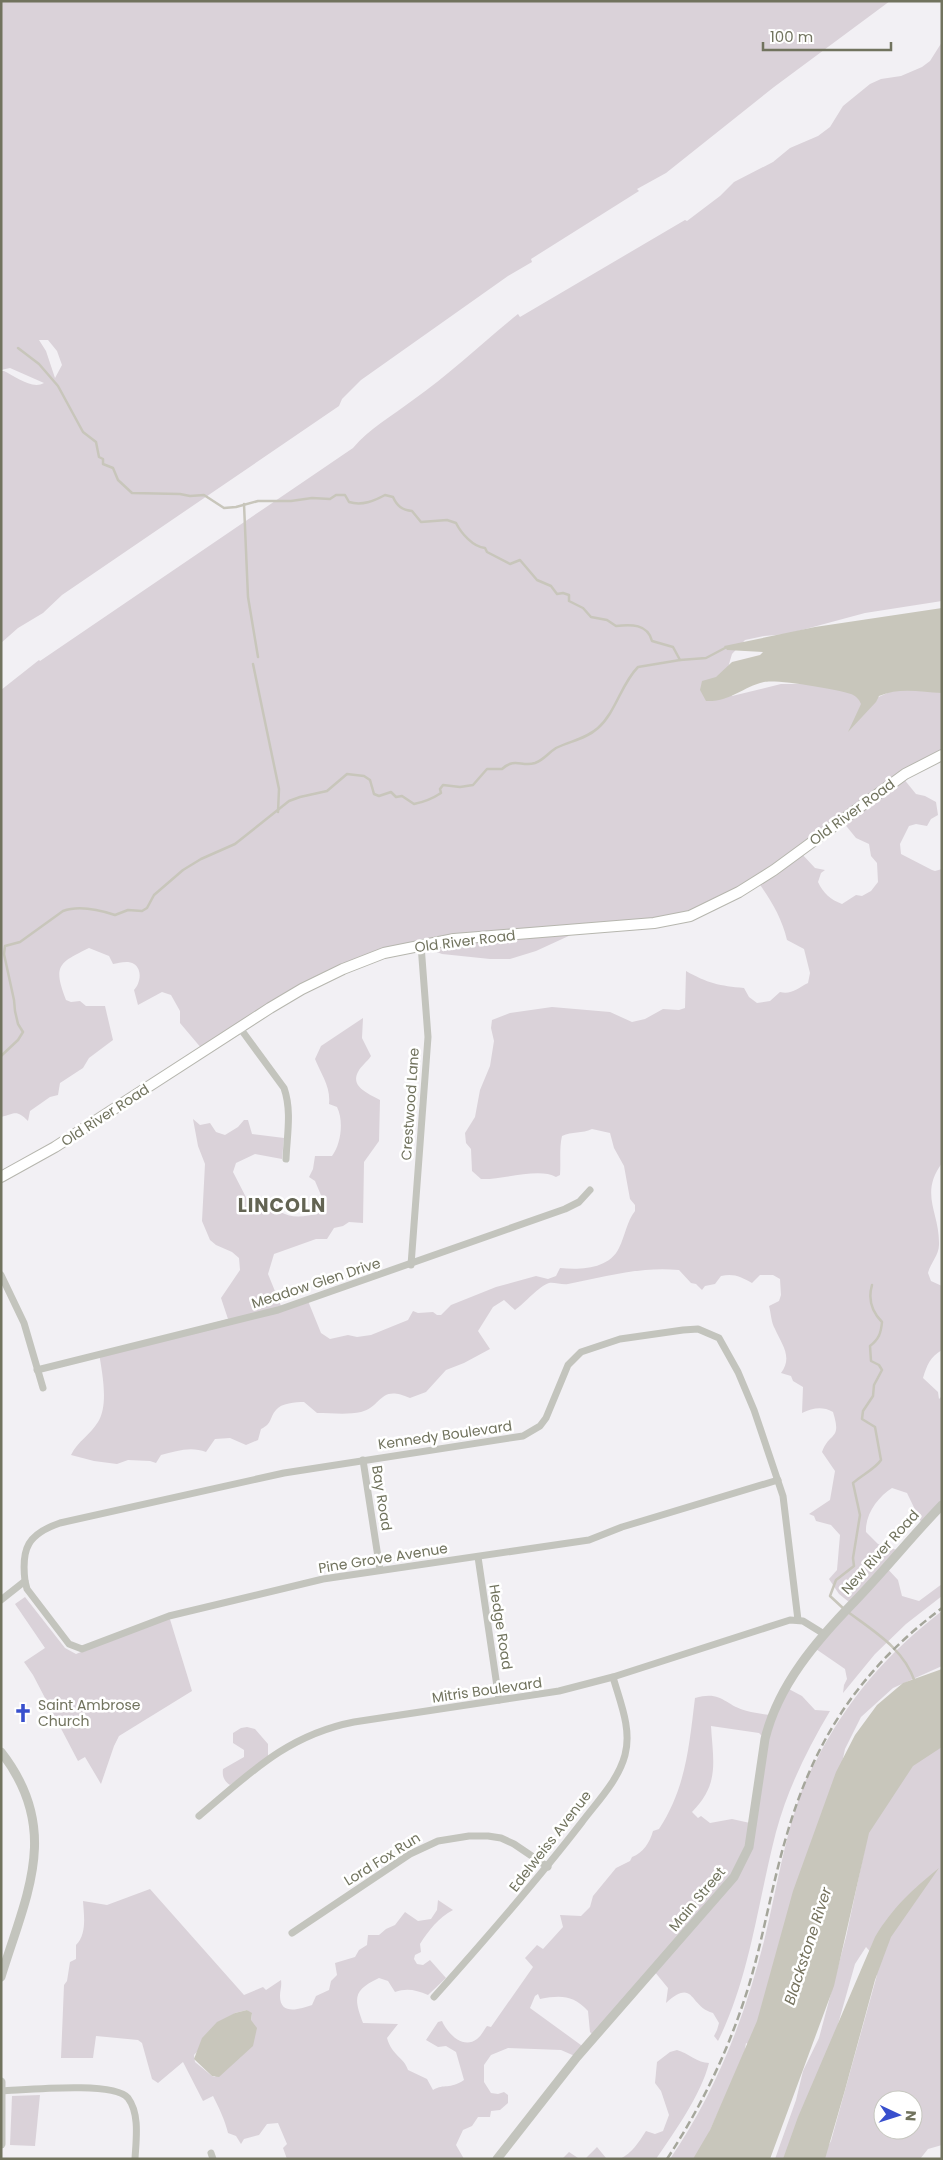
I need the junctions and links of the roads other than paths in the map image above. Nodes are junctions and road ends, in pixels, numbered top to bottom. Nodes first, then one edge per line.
1 (942, 755) edge
2 (422, 945) junction
3 (240, 1028) junction
4 (286, 1159) dead end
5 (1, 1177) edge
6 (590, 1190) dead end
7 (411, 1265) junction
8 (1, 1275) edge
9 (37, 1370) junction
10 (43, 1388) dead end
11 (363, 1460) junction
12 (778, 1480) junction
13 (942, 1505) edge
14 (478, 1557) junction
15 (380, 1570) junction
16 (25, 1581) junction
17 (1, 1600) edge
18 (838, 1618) joint
19 (798, 1620) junction
20 (824, 1634) junction
21 (613, 1677) junction
22 (499, 1700) junction
23 (1, 1752) edge
24 (199, 1816) dead end
25 (548, 1867) junction
26 (292, 1933) dead end
27 (1, 1977) edge
28 (434, 1997) dead end
29 (2, 2086) edge
30 (1, 2144) edge
31 (135, 2159) edge
32 (497, 2159) edge

1 - 2 main road, Old River Road
2 - 3 main road, Old River Road
2 - 7 street, Crestwood Lane
3 - 4 street
3 - 5 main road, Old River Road
6 - 7 street, Meadow Glen Drive
7 - 9 street, Meadow Glen Drive
8 - 9 street
9 - 10 street
11 - 12 street, Kennedy Boulevard
11 - 15 street, Bay Road
11 - 16 street, Kennedy Boulevard
12 - 14 street, Pine Grove Avenue
12 - 19 street, Kennedy Boulevard
13 - 18 street, New River Road
14 - 15 street, Pine Grove Avenue
14 - 22 street, Hedge Road
15 - 16 street, Pine Grove Avenue
16 - 17 street
18 - 20 street, Main Street
19 - 20 street
19 - 21 street, Mitris Boulevard
20 - 32 street, Main Street
21 - 22 street, Mitris Boulevard
21 - 25 street, Edelweiss Avenue
22 - 24 street, Mitris Boulevard
23 - 27 street
25 - 26 street, Lord Fox Run
25 - 28 street, Edelweiss Avenue
29 - 30 street
29 - 31 street

